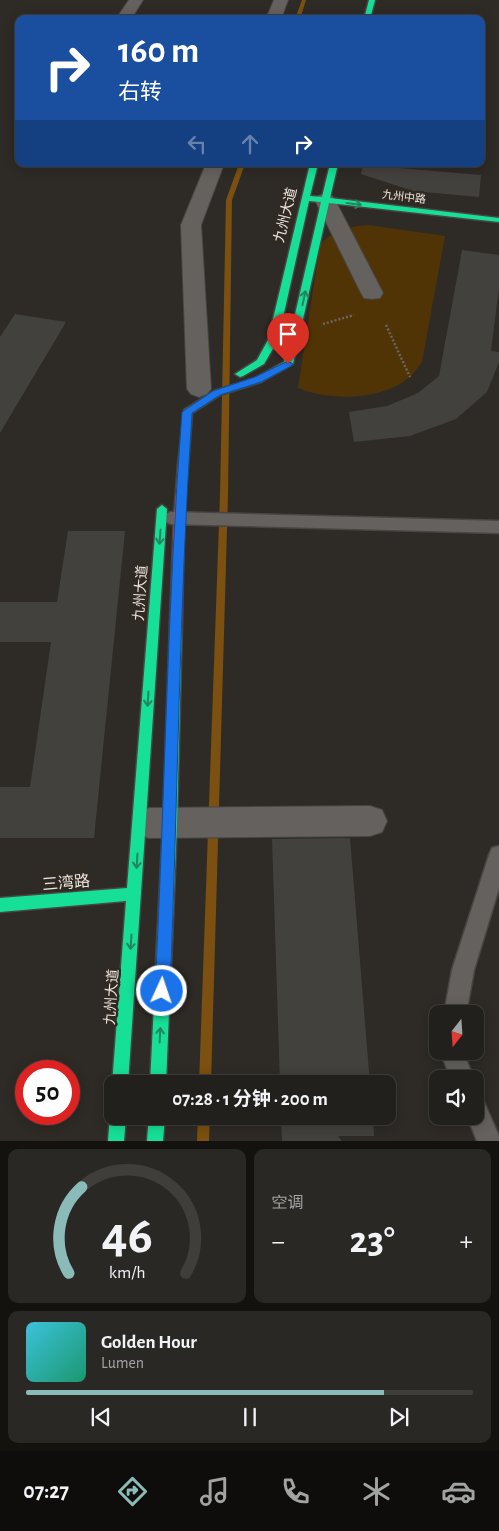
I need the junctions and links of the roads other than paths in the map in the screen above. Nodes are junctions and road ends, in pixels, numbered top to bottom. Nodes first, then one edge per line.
1 (136, 0) edge
2 (281, 0) edge
3 (360, 0) edge
4 (372, 0) edge
5 (126, 15) edge
6 (275, 15) edge
7 (361, 15) edge
8 (363, 15) edge
9 (215, 167) edge
10 (314, 167) edge
11 (332, 167) edge
12 (315, 199) junction
13 (499, 220) edge
14 (372, 293) dead end
15 (256, 374) junction
16 (209, 389) junction
17 (174, 415) dead end
18 (163, 498) dead end
19 (161, 517) junction
20 (179, 518) junction
21 (499, 527) edge
22 (370, 821) dead end
23 (165, 823) junction
24 (499, 855) edge
25 (134, 894) junction
26 (0, 905) edge
27 (457, 1005) edge
28 (121, 1075) edge
29 (158, 1075) edge
30 (117, 1125) edge
31 (157, 1125) edge
32 (482, 1125) edge
33 (116, 1141) edge
34 (156, 1141) edge
35 (489, 1141) edge

1 - 5 street
2 - 6 street
3 - 7 main road
4 - 8 main road
9 - 16 street
10 - 12 main road, 九州大道
11 - 12 main road
12 -> 13 main road, 九州中路
12 - 14 street
12 - 15 main road, 九州大道
15 -> 12 main road
15 - 16 main road
16 - 17 main road
16 - 20 main road
18 - 19 main road, 九州大道
19 - 20 lane
19 -> 23 main road, 九州大道
20 - 21 lane
20 - 23 main road
22 - 23 street
23 -> 25 main road, 九州大道
29 -> 23 main road
24 - 27 lane
25 - 26 main road, 三湾路
25 -> 28 main road, 九州大道
30 - 33 main road
31 - 34 main road
32 - 35 lane

